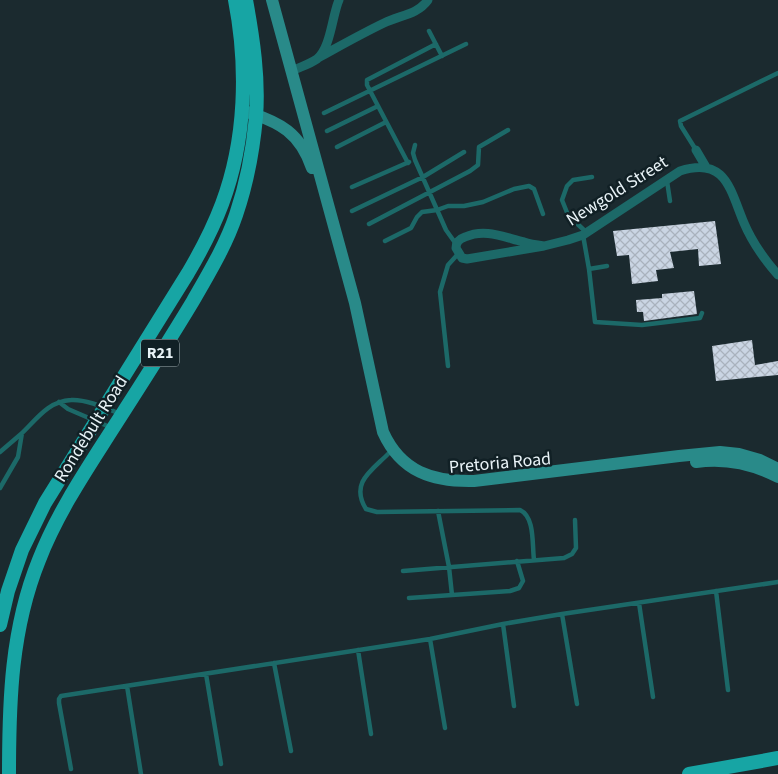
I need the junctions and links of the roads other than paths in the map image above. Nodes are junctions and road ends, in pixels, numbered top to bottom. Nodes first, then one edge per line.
1 (235, 0) edge
2 (246, 0) edge
3 (272, 0) edge
4 (339, 0) edge
5 (428, 0) edge
6 (429, 31) dead end
7 (436, 44) junction
8 (466, 44) dead end
9 (442, 56) junction
10 (318, 58) junction
11 (292, 71) junction
12 (778, 73) edge
13 (370, 91) junction
14 (378, 106) junction
15 (250, 113) junction
16 (324, 113) dead end
17 (386, 122) junction
18 (508, 130) dead end
19 (327, 131) dead end
20 (415, 145) dead end
21 (337, 147) dead end
22 (696, 150) joint
23 (464, 152) dead end
24 (415, 160) junction
25 (408, 163) junction
26 (706, 167) junction
27 (422, 177) junction
28 (592, 177) dead end
29 (666, 180) junction
30 (320, 187) junction
31 (352, 187) dead end
32 (429, 193) junction
33 (670, 201) dead end
34 (437, 210) junction
35 (352, 211) dead end
36 (543, 214) dead end
37 (369, 224) dead end
38 (584, 234) junction
39 (385, 241) dead end
40 (456, 244) junction
41 (544, 246) junction
42 (458, 254) junction
43 (607, 266) dead end
44 (589, 269) junction
45 (778, 274) edge
46 (702, 312) dead end
47 (448, 366) dead end
48 (59, 402) junction
49 (104, 407) junction
50 (121, 414) junction
51 (96, 421) junction
52 (113, 428) junction
53 (22, 433) junction
54 (0, 452) edge
55 (712, 457) junction
56 (394, 459) junction
57 (778, 469) edge
58 (778, 478) edge
59 (0, 488) edge
60 (438, 511) junction
61 (575, 520) dead end
62 (534, 560) junction
63 (517, 561) junction
64 (449, 567) junction
65 (402, 571) dead end
66 (778, 582) edge
67 (716, 592) junction
68 (452, 595) junction
69 (409, 598) dead end
70 (639, 603) junction
71 (562, 614) junction
72 (503, 624) junction
73 (0, 625) edge
74 (430, 639) junction
75 (358, 650) junction
76 (274, 663) junction
77 (206, 674) junction
78 (127, 686) junction
79 (728, 690) dead end
80 (10, 692) junction
81 (653, 697) dead end
82 (576, 704) dead end
83 (514, 706) dead end
84 (445, 728) dead end
85 (371, 734) dead end
86 (291, 751) dead end
87 (778, 758) edge
88 (221, 764) dead end
89 (71, 768) dead end
90 (10, 774) edge
91 (17, 774) edge
92 (141, 774) edge
93 (689, 774) edge

1 - 15 main road, Rondebult Road / R21
2 - 15 main road, Rondebult Road / R21
3 - 11 street
4 - 10 street
5 - 10 street
6 - 7 lane
7 - 9 lane
7 - 13 lane
8 - 9 lane
9 - 13 lane
10 - 11 street
11 - 30 street
12 - 22 lane
13 - 14 lane
13 - 16 lane
14 - 17 lane
14 - 19 lane
15 - 30 street
15 - 49 main road, Rondebult Road / R21
15 - 50 main road, Rondebult Road / R21
17 - 21 lane
17 - 25 lane
18 - 32 lane
20 - 24 lane
22 - 26 street
23 - 27 lane
24 - 25 lane
24 - 27 lane
25 - 31 lane
26 - 29 street, Newgold Street
26 - 45 street
27 - 32 lane
27 - 35 lane
28 - 38 lane
29 - 33 lane
29 - 38 street, Newgold Street
30 - 56 street, Pretoria Road
32 - 34 lane
32 - 37 lane
34 - 36 lane
34 - 39 lane
34 - 40 lane
38 - 41 street, Newgold Street
38 - 44 lane
40 - 41 street
40 - 42 street
41 - 42 street, Newgold Street
42 - 47 lane
43 - 44 lane
44 - 46 lane
48 - 49 lane
48 - 51 lane
48 - 53 lane
49 - 50 lane
49 - 51 main road, Rondebult Road / R21
50 - 52 main road, Rondebult Road / R21
51 - 52 lane
51 - 73 main road, Rondebult Road / R21
52 - 80 main road, Rondebult Road / R21
53 - 54 lane
53 - 59 lane
55 - 56 street, Pretoria Road
55 - 57 street, Pretoria Road
55 - 58 street, Pretoria Road
56 - 60 lane
60 - 62 lane
60 - 64 lane
61 - 62 lane
62 - 63 lane
63 - 64 lane
63 - 68 lane
64 - 65 lane
64 - 68 lane
66 - 67 lane
67 - 70 lane
67 - 79 lane
68 - 69 lane
70 - 71 lane
70 - 81 lane
71 - 72 lane
71 - 82 lane
72 - 74 lane
72 - 83 lane
74 - 75 lane
74 - 84 lane
75 - 76 lane
75 - 85 lane
76 - 77 lane
76 - 86 lane
77 - 78 lane
77 - 88 lane
78 - 89 lane
78 - 92 lane
80 - 90 main road, Rondebult Road / R21
80 - 91 main road
87 - 93 main road

